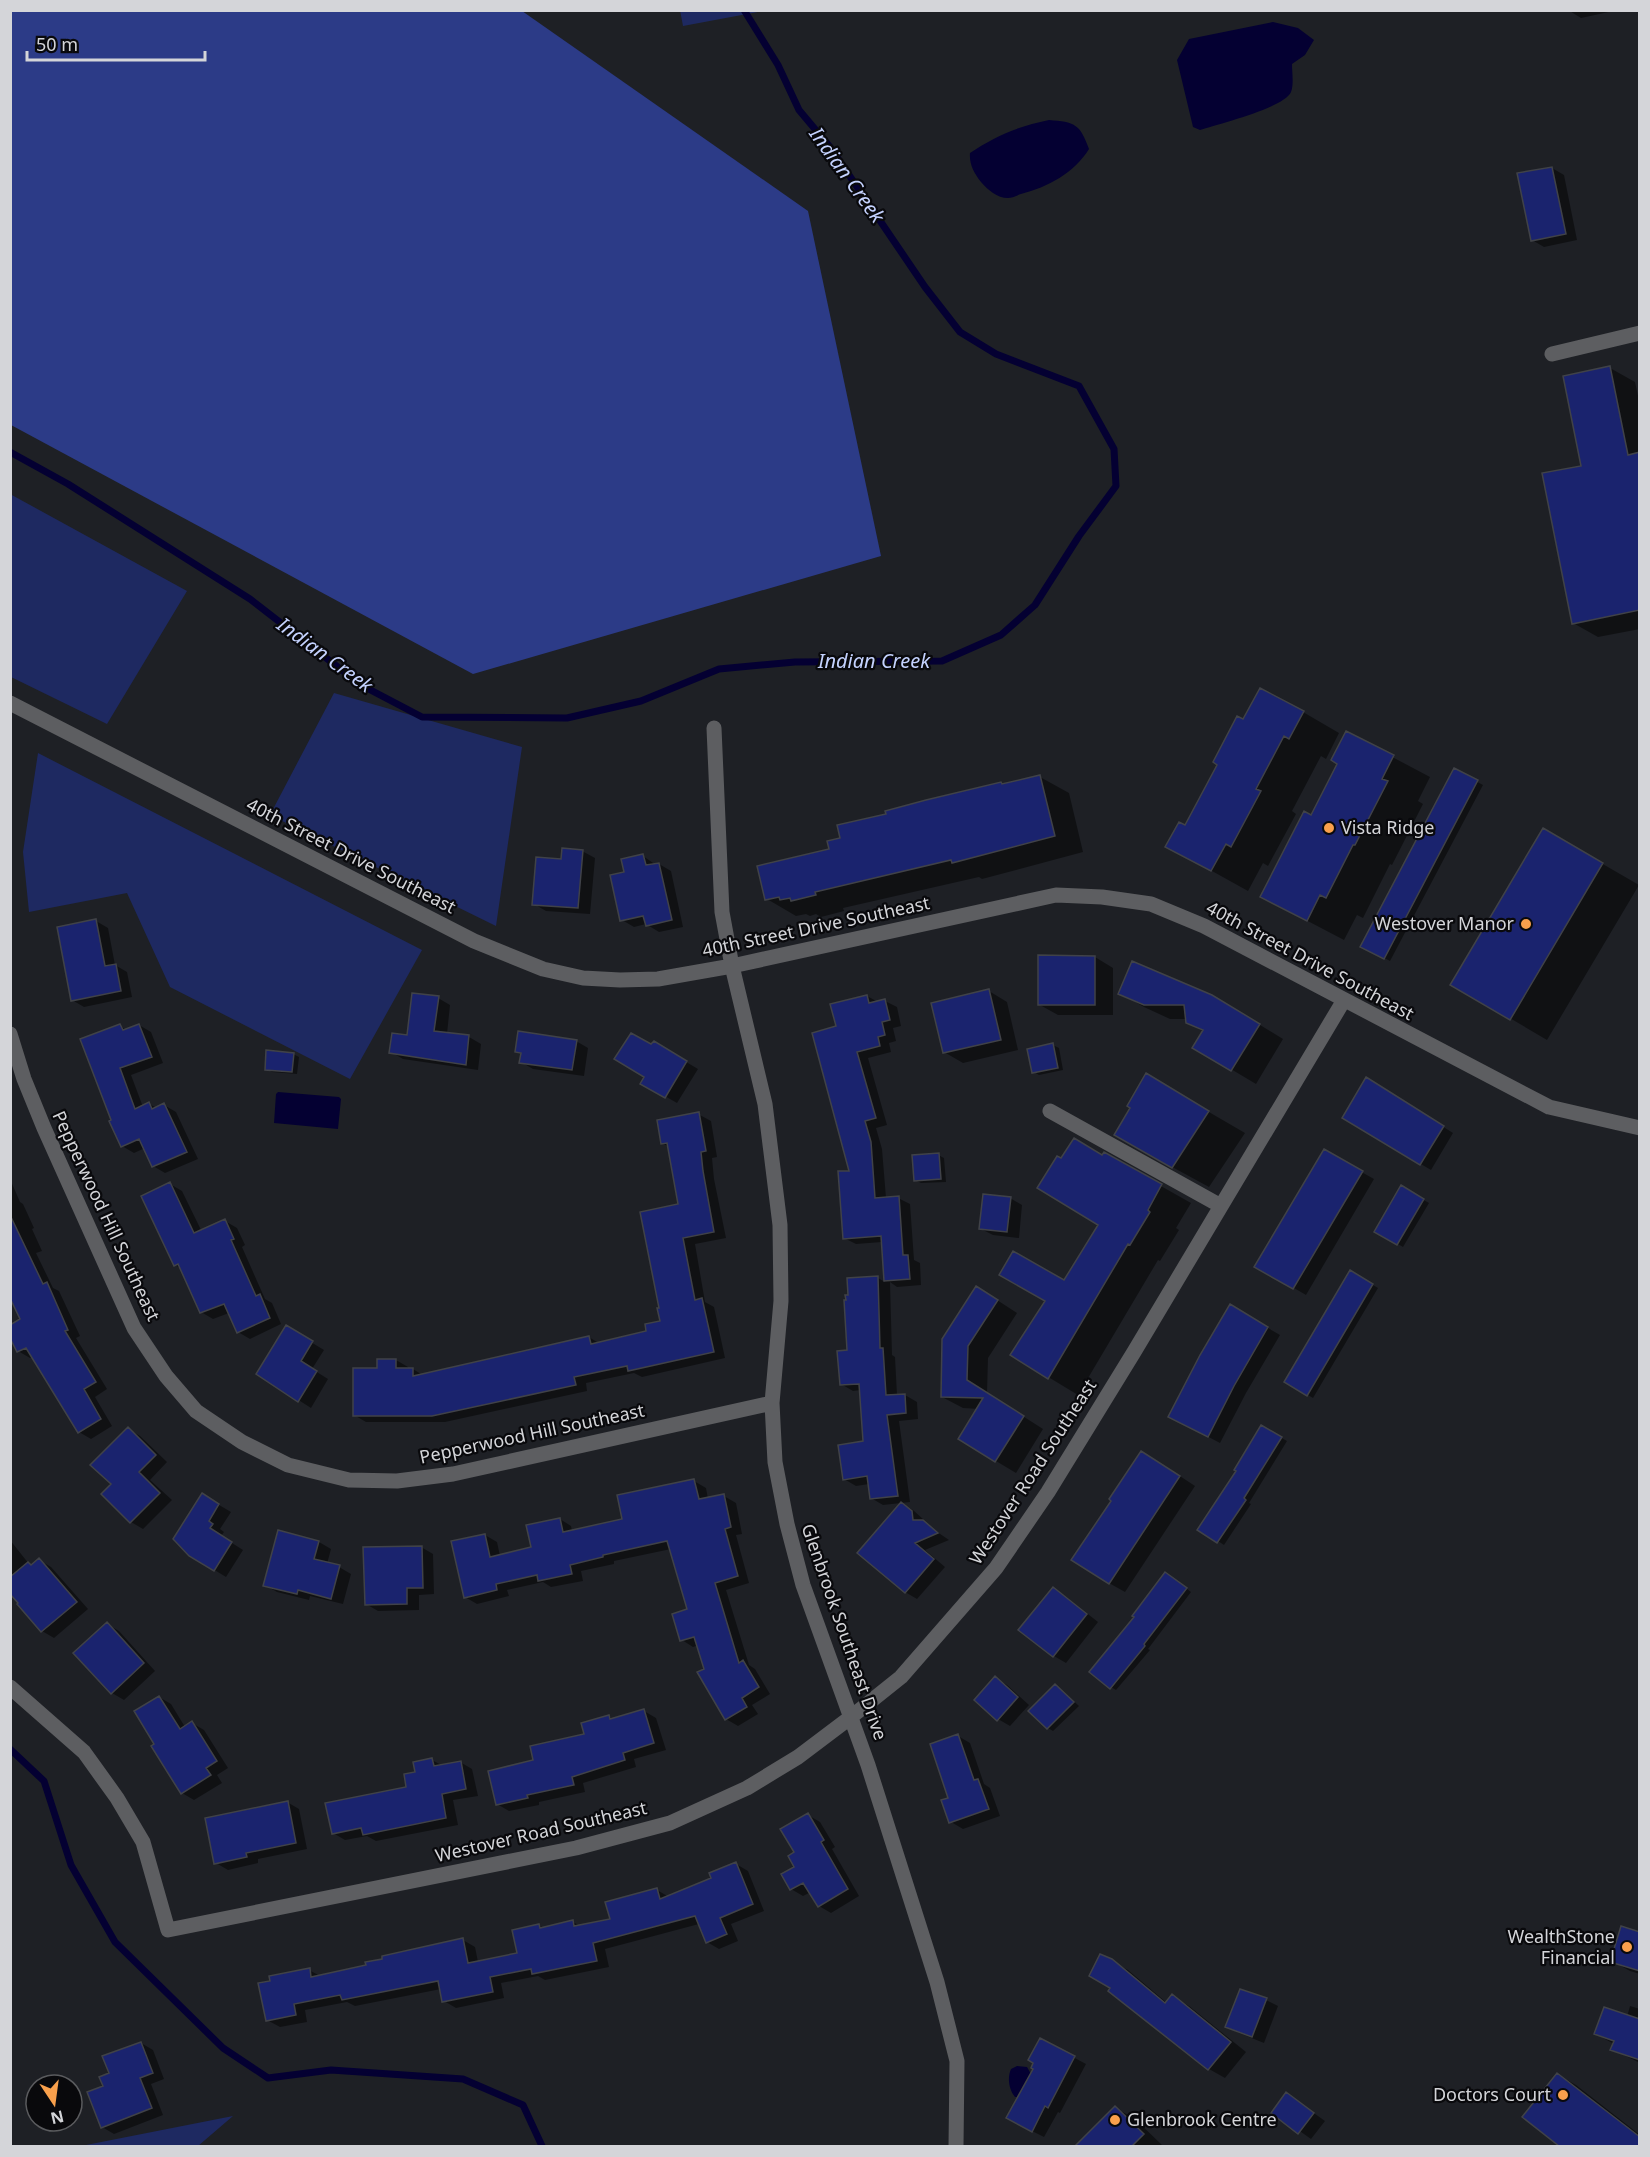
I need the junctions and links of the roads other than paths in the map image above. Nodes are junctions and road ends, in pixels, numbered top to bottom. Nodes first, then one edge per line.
1 (1640, 333) edge
2 (1552, 354) dead end
3 (11, 708) edge
4 (714, 728) dead end
5 (732, 966) junction
6 (1344, 1000) junction
7 (10, 1034) edge
8 (1050, 1111) dead end
9 (1640, 1128) edge
10 (1221, 1206) junction
11 (772, 1403) junction
12 (10, 1687) edge
13 (851, 1717) junction
14 (956, 2146) edge

1 - 2 street
3 - 5 street, 40th Street Drive Southeast
4 - 5 street, Glenbrook Southeast Drive
5 - 6 street, 40th Street Drive Southeast
5 - 11 street, Glenbrook Southeast Drive
6 - 9 street, 40th Street Drive Southeast
6 - 10 street, Westover Road Southeast
7 - 11 street, Pepperwood Hill Southeast
8 - 10 street
10 - 13 street, Westover Road Southeast
11 - 13 street, Glenbrook Southeast Drive
12 - 13 street, Westover Road Southeast
13 - 14 street, Glenbrook Southeast Drive

